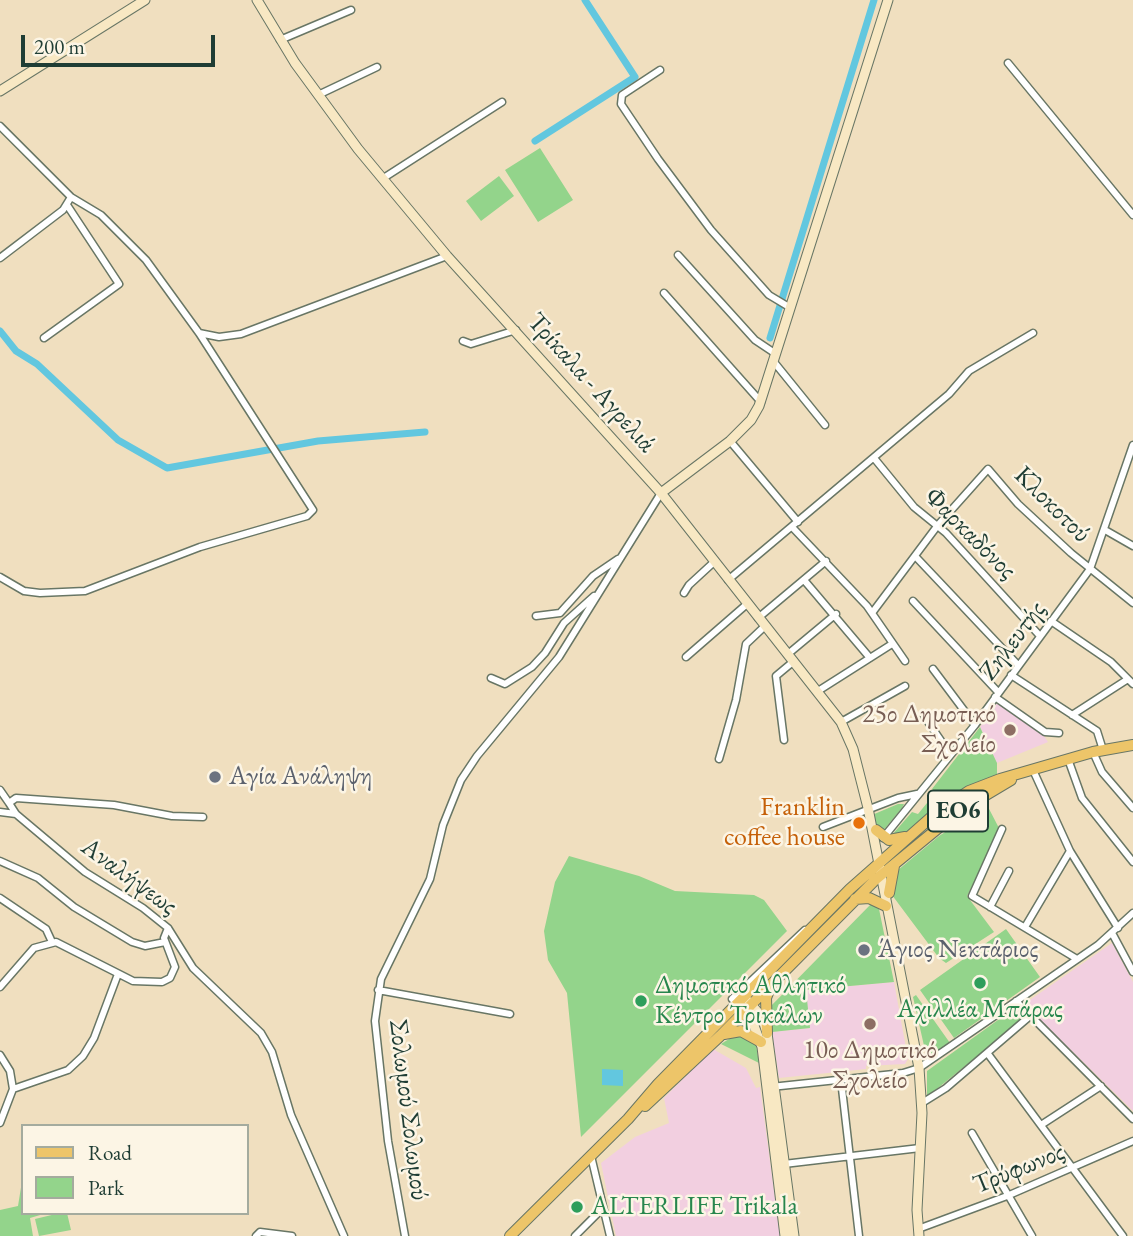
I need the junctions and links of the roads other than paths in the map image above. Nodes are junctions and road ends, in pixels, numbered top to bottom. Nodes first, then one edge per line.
1 (145, 0) edge
2 (257, 0) edge
3 (888, 0) edge
4 (351, 10) dead end
5 (280, 40) junction
6 (1007, 63) dead end
7 (377, 67) dead end
8 (660, 70) dead end
9 (0, 91) edge
10 (318, 95) junction
11 (502, 102) dead end
12 (0, 127) edge
13 (383, 179) junction
14 (71, 197) junction
15 (67, 205) junction
16 (1133, 215) edge
17 (678, 255) dead end
18 (447, 256) junction
19 (0, 258) edge
20 (664, 293) dead end
21 (787, 306) junction
22 (516, 330) junction
23 (199, 333) junction
24 (1033, 333) dead end
25 (44, 338) dead end
26 (463, 341) dead end
27 (775, 358) junction
28 (761, 402) junction
29 (825, 425) dead end
30 (730, 442) junction
31 (1133, 445) edge
32 (874, 458) junction
33 (661, 494) junction
34 (795, 524) junction
35 (938, 526) junction
36 (1105, 530) junction
37 (1133, 545) edge
38 (915, 556) junction
39 (620, 559) junction
40 (826, 561) junction
41 (714, 562) junction
42 (1090, 569) junction
43 (0, 577) edge
44 (728, 580) junction
45 (804, 580) junction
46 (603, 587) junction
47 (684, 593) dead end
48 (913, 601) dead end
49 (1133, 603) edge
50 (747, 604) junction
51 (872, 613) junction
52 (836, 614) junction
53 (536, 616) dead end
54 (1051, 621) junction
55 (762, 622) junction
56 (1040, 636) junction
57 (892, 644) junction
58 (686, 657) dead end
59 (870, 657) junction
60 (791, 658) junction
61 (905, 662) dead end
62 (1018, 665) junction
63 (933, 669) dead end
64 (1011, 675) junction
65 (491, 678) dead end
66 (1130, 682) edge
67 (905, 686) dead end
68 (818, 691) junction
69 (996, 694) junction
70 (1072, 715) junction
71 (924, 716) dead end
72 (841, 722) junction
73 (975, 725) junction
74 (1059, 733) dead end
75 (784, 740) dead end
76 (1133, 745) edge
77 (1098, 751) junction
78 (950, 754) junction
79 (719, 759) dead end
80 (1068, 759) junction
81 (1030, 771) junction
82 (0, 790) edge
83 (918, 794) junction
84 (9, 803) junction
85 (867, 808) junction
86 (1133, 808) edge
87 (0, 812) edge
88 (16, 814) junction
89 (203, 817) dead end
90 (823, 827) dead end
91 (1002, 830) dead end
92 (911, 834) junction
93 (879, 836) junction
94 (1070, 851) junction
95 (0, 861) edge
96 (896, 862) junction
97 (1133, 862) edge
98 (881, 868) junction
99 (1009, 871) dead end
100 (889, 892) junction
101 (0, 898) edge
102 (855, 900) junction
103 (886, 906) junction
104 (990, 907) junction
105 (1133, 913) edge
106 (1025, 927) junction
107 (168, 928) junction
108 (1115, 931) junction
109 (893, 940) junction
110 (52, 942) junction
111 (165, 942) junction
112 (1077, 959) junction
113 (1133, 972) edge
114 (118, 974) junction
115 (771, 986) junction
116 (0, 987) edge
117 (378, 990) junction
118 (1016, 1001) junction
119 (743, 1002) junction
120 (510, 1014) dead end
121 (1030, 1016) junction
122 (767, 1032) junction
123 (720, 1036) junction
124 (761, 1042) junction
125 (0, 1055) edge
126 (988, 1055) junction
127 (919, 1068) junction
128 (841, 1080) junction
129 (1101, 1086) junction
130 (769, 1087) junction
131 (13, 1088) junction
132 (922, 1102) junction
133 (628, 1119) junction
134 (1133, 1119) edge
135 (0, 1123) edge
136 (1041, 1125) junction
137 (972, 1133) dead end
138 (1133, 1141) edge
139 (920, 1148) junction
140 (591, 1156) junction
141 (850, 1156) junction
142 (785, 1164) junction
143 (1072, 1168) junction
144 (1007, 1196) junction
145 (603, 1208) junction
146 (919, 1232) edge
147 (256, 1236) edge
148 (292, 1236) edge
149 (344, 1236) edge
150 (405, 1236) edge
151 (510, 1236) edge
152 (575, 1236) edge
153 (610, 1236) edge
154 (785, 1236) edge
155 (794, 1236) edge
156 (859, 1236) edge
157 (1032, 1236) edge
158 (1123, 1236) edge

1 - 9 main road
2 - 5 main road, Τρίκαλα - Αγρελιά
3 - 21 main road
4 - 5 street
5 - 10 main road, Τρίκαλα - Αγρελιά
6 - 16 street
7 - 10 street
8 - 21 street
10 - 13 main road, Τρίκαλα - Αγρελιά
11 - 13 street
12 - 14 street
13 - 18 main road, Τρίκαλα - Αγρελιά
14 - 15 street
14 - 23 street
15 - 19 street
15 - 25 street
17 - 27 street
18 - 22 main road, Τρίκαλα - Αγρελιά
18 - 23 street
20 - 28 street
21 - 27 main road
22 - 26 street
22 - 33 main road, Τρίκαλα - Αγρελιά
23 - 43 street
24 - 32 street
27 - 28 main road
27 - 29 street
28 - 30 main road
30 - 33 main road
30 - 34 street
31 - 36 street, Ζηλευτής
32 - 34 street
32 - 35 street, Φαρκαδόνος
33 - 39 street
33 - 41 main road, Τρίκαλα - Αγρελιά
34 - 40 street
34 - 44 street
35 - 38 street
35 - 42 street, Κλοκοτού
35 - 56 street, Φαρκαδόνος
36 - 37 street
36 - 42 street, Ζηλευτής
38 - 51 street
38 - 62 street
39 - 46 street
39 - 53 street
40 - 45 street
40 - 51 street
41 - 44 main road, Τρίκαλα - Αγρελιά
41 - 47 street
42 - 49 street, Κλοκοτού
42 - 54 street, Ζηλευτής
44 - 50 main road, Τρίκαλα - Αγρελιά
45 - 52 street
45 - 55 street
46 - 65 street
46 - 117 street, Σολωμού Σολωμού
48 - 69 street
50 - 55 main road, Τρίκαλα - Αγρελιά
50 - 58 street
51 - 57 street
52 - 59 street
52 - 60 street
54 - 56 street, Ζηλευτής
54 - 66 street
55 - 60 main road, Τρίκαλα - Αγρελιά
55 - 79 street
56 - 62 street, Ζηλευτής
57 - 59 street
57 - 61 street
59 - 68 street
60 - 68 main road, Τρίκαλα - Αγρελιά
60 - 75 street
62 - 64 street, Ζηλευτής
63 - 73 street
64 - 69 street, Ζηλευτής
64 - 70 street
66 - 70 street
67 - 72 street
68 - 72 main road, Τρίκαλα - Αγρελιά
69 - 73 street, Ζηλευτής
69 - 74 street
70 - 77 street
71 - 78 street
72 - 85 main road, Τρίκαλα - Αγρελιά
73 - 78 street, Ζηλευτής
76 - 77 main road, ΕΟ6
77 - 80 main road, ΕΟ6
77 - 86 street
78 - 83 street, Ζηλευτής
80 - 81 main road, ΕΟ6
80 - 97 street
81 - 92 main road, ΕΟ6
81 - 94 street
81 - 96 main road, ΕΟ6
82 - 84 street
83 - 85 street
83 - 93 street, Ζηλευτής
84 - 88 street, Αναλήψεως
84 - 89 street, Αναλήψεως
85 - 90 street
85 - 93 main road, Τρίκαλα - Αγρελιά
85 - 98 main road, Τρίκαλα - Αγρελιά
87 - 88 street
88 - 107 street, Αναλήψεως
91 - 104 street
92 - 93 main road
92 - 98 main road, ΕΟ6
93 - 98 main road, Τρίκαλα - Αγρελιά
94 - 106 street
94 - 108 street
95 - 111 street
96 - 98 main road, ΕΟ6
96 - 100 main road
98 - 100 main road
98 - 102 main road, ΕΟ6
98 - 103 main road
98 - 119 main road, ΕΟ6
99 - 104 street
100 - 109 main road
101 - 110 street
102 - 103 main road
102 - 115 main road, ΕΟ6
103 - 109 main road
104 - 106 street
105 - 108 street
106 - 112 street
107 - 111 street
107 - 149 street, Αναλήψεως
108 - 112 street
108 - 113 street
109 - 127 main road
110 - 114 street
110 - 116 street
111 - 114 street
112 - 118 street
114 - 131 street
115 - 119 main road, ΕΟ6
115 - 122 main road
117 - 120 street
117 - 150 street, Σολωμού Σολωμού
118 - 121 street
118 - 127 street
119 - 122 main road
119 - 123 main road, ΕΟ6
119 - 124 main road
119 - 133 main road, ΕΟ6
121 - 126 street
121 - 129 street
122 - 130 main road
123 - 124 main road
123 - 133 main road, ΕΟ6
124 - 130 main road
125 - 131 street
126 - 132 street
126 - 136 street
127 - 128 street
127 - 132 main road
128 - 130 street
128 - 141 street
129 - 134 street
129 - 136 street
130 - 142 main road
130 - 154 main road
131 - 135 street
132 - 139 main road
133 - 140 main road, ΕΟ6
136 - 143 street
137 - 144 street
138 - 143 street, Τρύφωνος
139 - 141 street
139 - 146 main road
140 - 145 street
140 - 151 main road, ΕΟ6
141 - 142 street
141 - 156 street
142 - 155 main road
143 - 144 street, Τρύφωνος
143 - 158 street
144 - 146 street, Τρύφωνος
144 - 157 street
145 - 152 street
145 - 153 street
147 - 148 street

